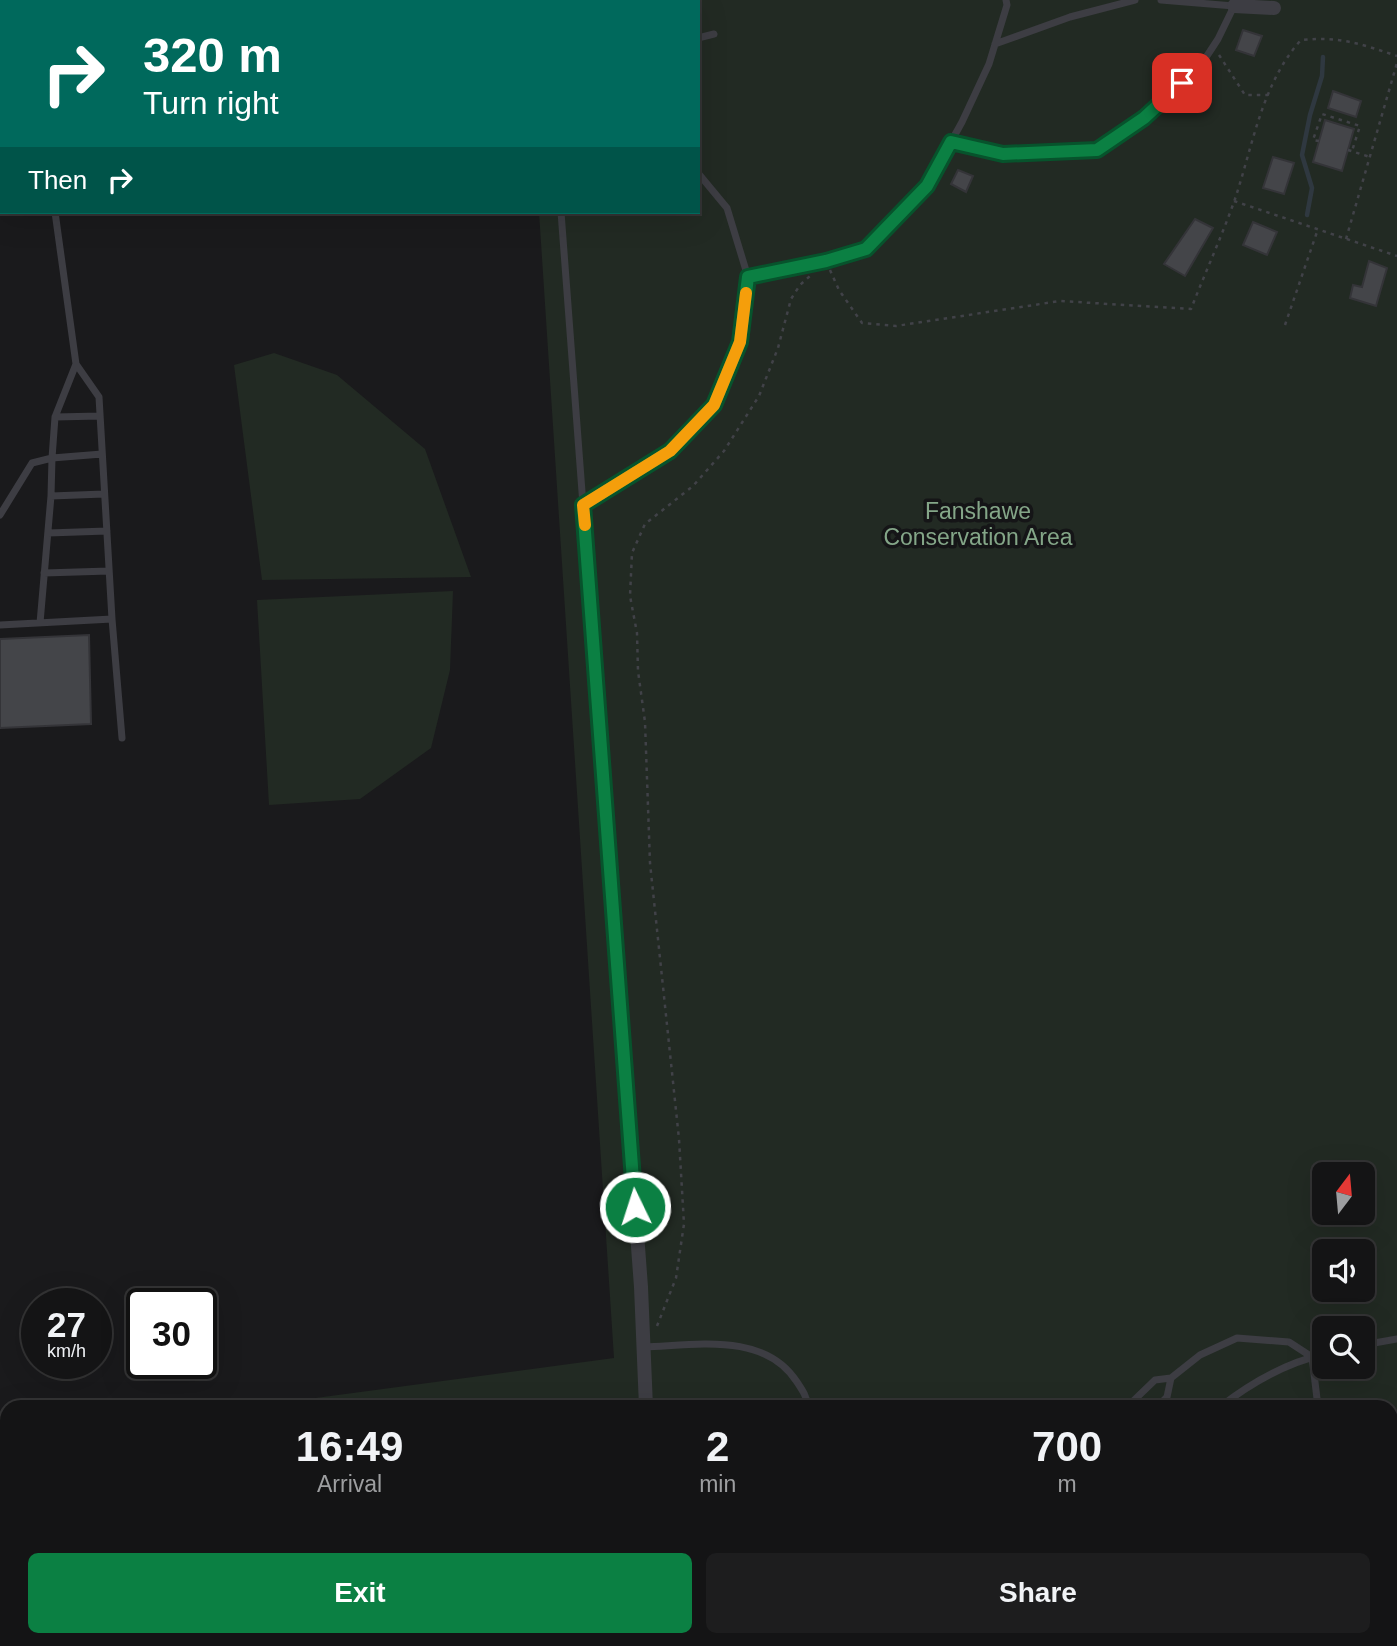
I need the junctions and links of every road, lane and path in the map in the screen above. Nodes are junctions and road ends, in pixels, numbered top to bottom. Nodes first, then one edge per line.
1 (1006, 0) edge
2 (1135, 0) edge
3 (1161, 0) edge
4 (1234, 6) junction
5 (1274, 8) dead end
6 (714, 34) dead end
7 (700, 38) edge
8 (995, 44) junction
9 (1214, 46) junction
10 (1397, 56) edge
11 (1397, 63) edge
12 (1268, 95) junction
13 (1319, 141) dead end
14 (951, 142) junction
15 (1370, 157) junction
16 (700, 175) edge
17 (1234, 201) junction
18 (55, 214) edge
19 (561, 214) edge
20 (1318, 229) junction
21 (1346, 239) junction
22 (1397, 256) edge
23 (826, 261) junction
24 (748, 277) junction
25 (1285, 326) dead end
26 (76, 364) junction
27 (55, 416) junction
28 (100, 416) junction
29 (102, 454) junction
30 (52, 458) junction
31 (104, 494) junction
32 (51, 496) junction
33 (583, 505) junction
34 (0, 515) edge
35 (107, 531) junction
36 (48, 533) junction
37 (109, 571) junction
38 (44, 573) junction
39 (112, 619) junction
40 (40, 623) junction
41 (0, 625) edge
42 (122, 738) dead end
43 (1397, 1339) edge
44 (1375, 1343) edge
45 (645, 1347) junction
46 (1312, 1357) joint
47 (1171, 1378) junction
48 (1315, 1379) edge
49 (646, 1400) edge
50 (807, 1400) edge
51 (1134, 1400) edge
52 (1164, 1400) edge
53 (1229, 1400) edge
54 (1317, 1400) edge

1 - 8 lane
2 - 8 lane
3 - 4 lane
4 - 5 street
4 - 9 lane
6 - 7 lane
8 - 14 lane
9 - 12 path
9 - 14 lane
10 - 12 path
11 - 15 path
12 - 17 path
13 - 15 path
14 - 23 lane
15 - 21 path
16 - 24 lane
17 - 20 path
17 - 23 path
18 - 26 lane
19 - 33 lane
20 - 21 path
20 - 25 path
21 - 22 path
23 - 24 lane
23 - 45 path
24 - 33 lane
26 - 27 lane
26 - 28 lane
27 - 28 lane
27 - 30 lane
28 - 29 lane
29 - 30 lane
29 - 31 lane
30 - 32 lane
30 - 34 lane
31 - 32 lane
31 - 35 lane
32 - 36 lane
33 - 45 street
35 - 36 lane
35 - 37 lane
36 - 38 lane
37 - 38 lane
37 - 39 lane
38 - 40 lane
39 - 40 lane
39 - 42 lane
40 - 41 lane
43 - 44 lane
45 - 49 street
45 - 50 lane
46 - 47 lane
46 - 53 lane
47 - 51 lane
47 - 52 lane
48 - 54 lane

